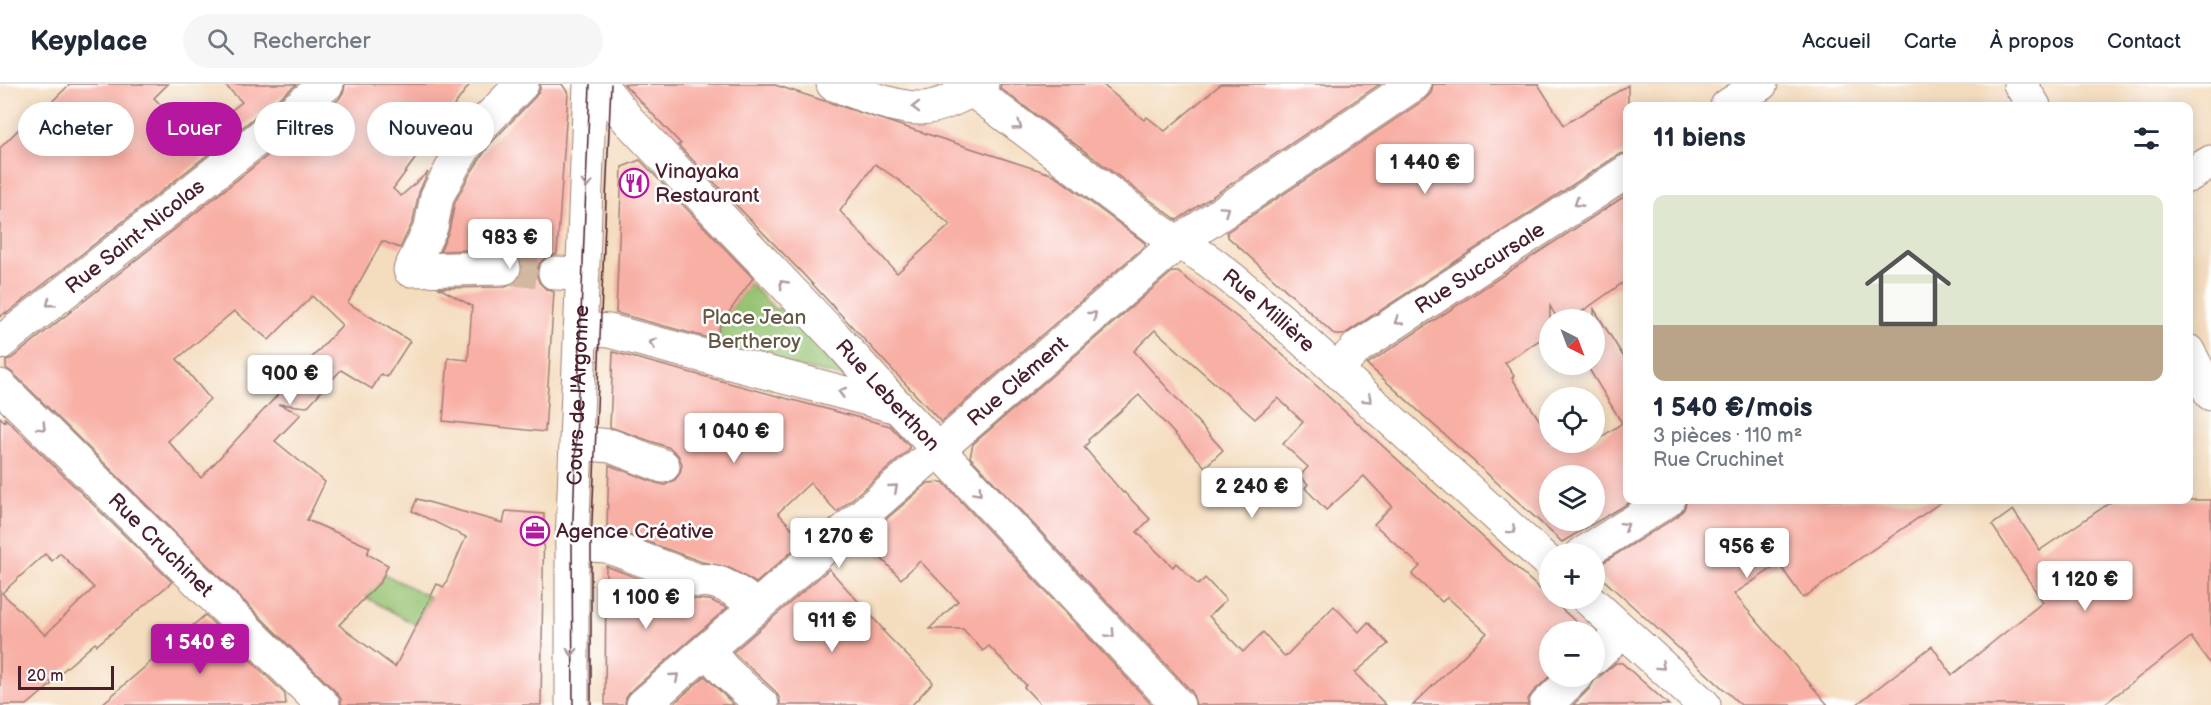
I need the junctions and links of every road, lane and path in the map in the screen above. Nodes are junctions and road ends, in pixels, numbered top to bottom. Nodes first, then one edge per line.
1 (327, 84) edge
2 (522, 84) edge
3 (590, 84) edge
4 (600, 84) edge
5 (833, 84) edge
6 (1414, 84) edge
7 (1761, 84) edge
8 (2020, 84) edge
9 (972, 86) edge
10 (1733, 102) edge
11 (2031, 102) edge
12 (2211, 162) edge
13 (2193, 173) edge
14 (1623, 174) edge
15 (1177, 243) junction
16 (504, 268) tunnel mouth
17 (580, 329) junction
18 (0, 343) edge
19 (2193, 360) edge
20 (1336, 370) junction
21 (0, 386) edge
22 (2211, 394) edge
23 (898, 407) junction
24 (577, 443) junction
25 (938, 449) junction
26 (663, 466) dead end
27 (1662, 504) edge
28 (1600, 543) edge
29 (572, 544) junction
30 (1539, 554) edge
31 (756, 607) junction
32 (1599, 609) edge
33 (1623, 631) junction
34 (1605, 648) edge
35 (707, 650) junction
36 (1565, 687) edge
37 (320, 704) edge
38 (572, 705) edge
39 (643, 705) edge
40 (762, 705) edge
41 (1178, 705) edge
42 (1546, 705) edge
43 (1704, 705) edge

1 -> 18 street, Rue Saint-Nicolas
2 - 16 street
3 -> 17 street, Cours de l'Argonne
23 -> 4 street, Rue Leberthon
9 -> 5 street
15 -> 6 street, Rue Clément
7 - 10 street
8 - 11 street
9 -> 15 street, Rue Millière
12 - 13 street
14 -> 20 street, Rue Succursale
15 - 20 street, Rue Millière
25 -> 15 street, Rue Clément
23 -> 17 street
17 - 24 street, Cours de l'Argonne
19 - 22 street
20 -> 30 street, Rue Millière
21 -> 37 street, Rue Cruchinet
23 - 25 street, Rue Leberthon
24 - 26 street
24 - 29 street, Cours de l'Argonne
31 -> 25 street, Rue Clément
25 -> 41 street, Rue Leberthon
28 -> 27 street
29 - 31 street
29 -> 38 street, Cours de l'Argonne
31 - 35 street, Rue Clément
32 - 33 street
33 - 34 street
33 -> 43 street
39 -> 35 street, Rue Clément
35 - 40 street
36 - 42 street

